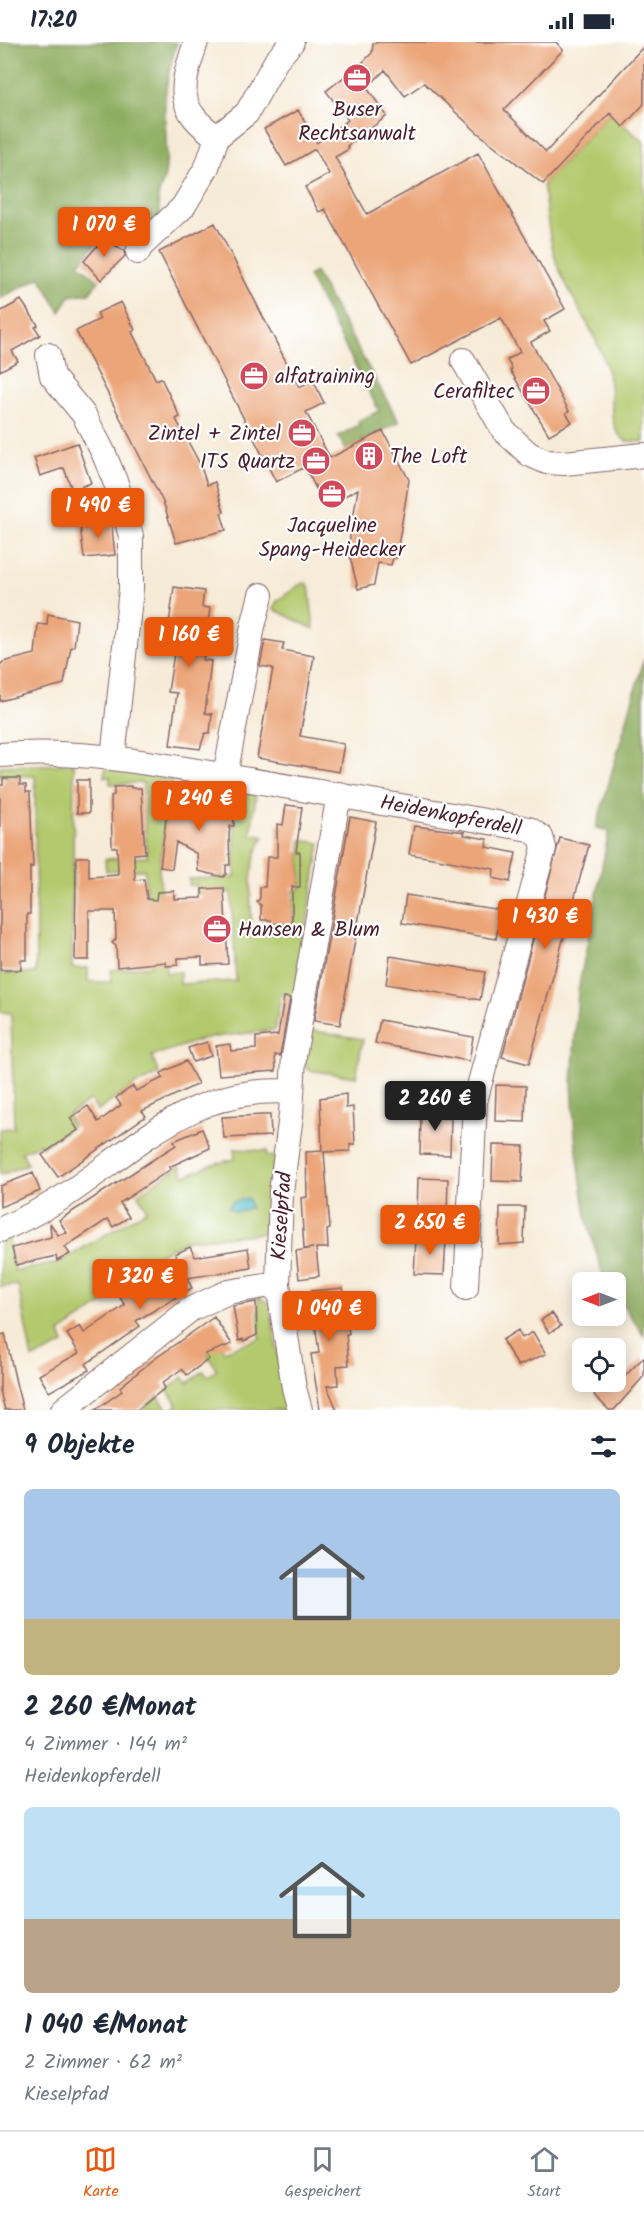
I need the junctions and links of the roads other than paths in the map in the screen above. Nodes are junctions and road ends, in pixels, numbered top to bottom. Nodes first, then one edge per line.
1 (196, 42) edge
2 (291, 42) edge
3 (217, 138) junction
4 (138, 252) dead end
5 (48, 355) dead end
6 (463, 360) dead end
7 (644, 455) edge
8 (261, 595) dead end
9 (0, 755) edge
10 (113, 758) junction
11 (225, 776) junction
12 (339, 794) junction
13 (292, 1092) junction
14 (443, 1095) dead end
15 (475, 1101) junction
16 (0, 1230) edge
17 (278, 1284) junction
18 (466, 1288) dead end
19 (63, 1410) edge
20 (300, 1410) edge

1 - 3 street
2 - 3 street
3 - 4 street
5 - 10 street
6 - 7 street
8 - 11 street
9 - 10 street, Heidenkopferdell
10 - 11 street, Heidenkopferdell
11 - 12 street, Heidenkopferdell
12 - 13 street
12 - 15 street, Heidenkopferdell
13 - 16 street
13 - 17 street, Kieselpfad
14 - 15 street
15 - 18 street, Heidenkopferdell
17 - 19 street
17 - 20 street, Kieselpfad

